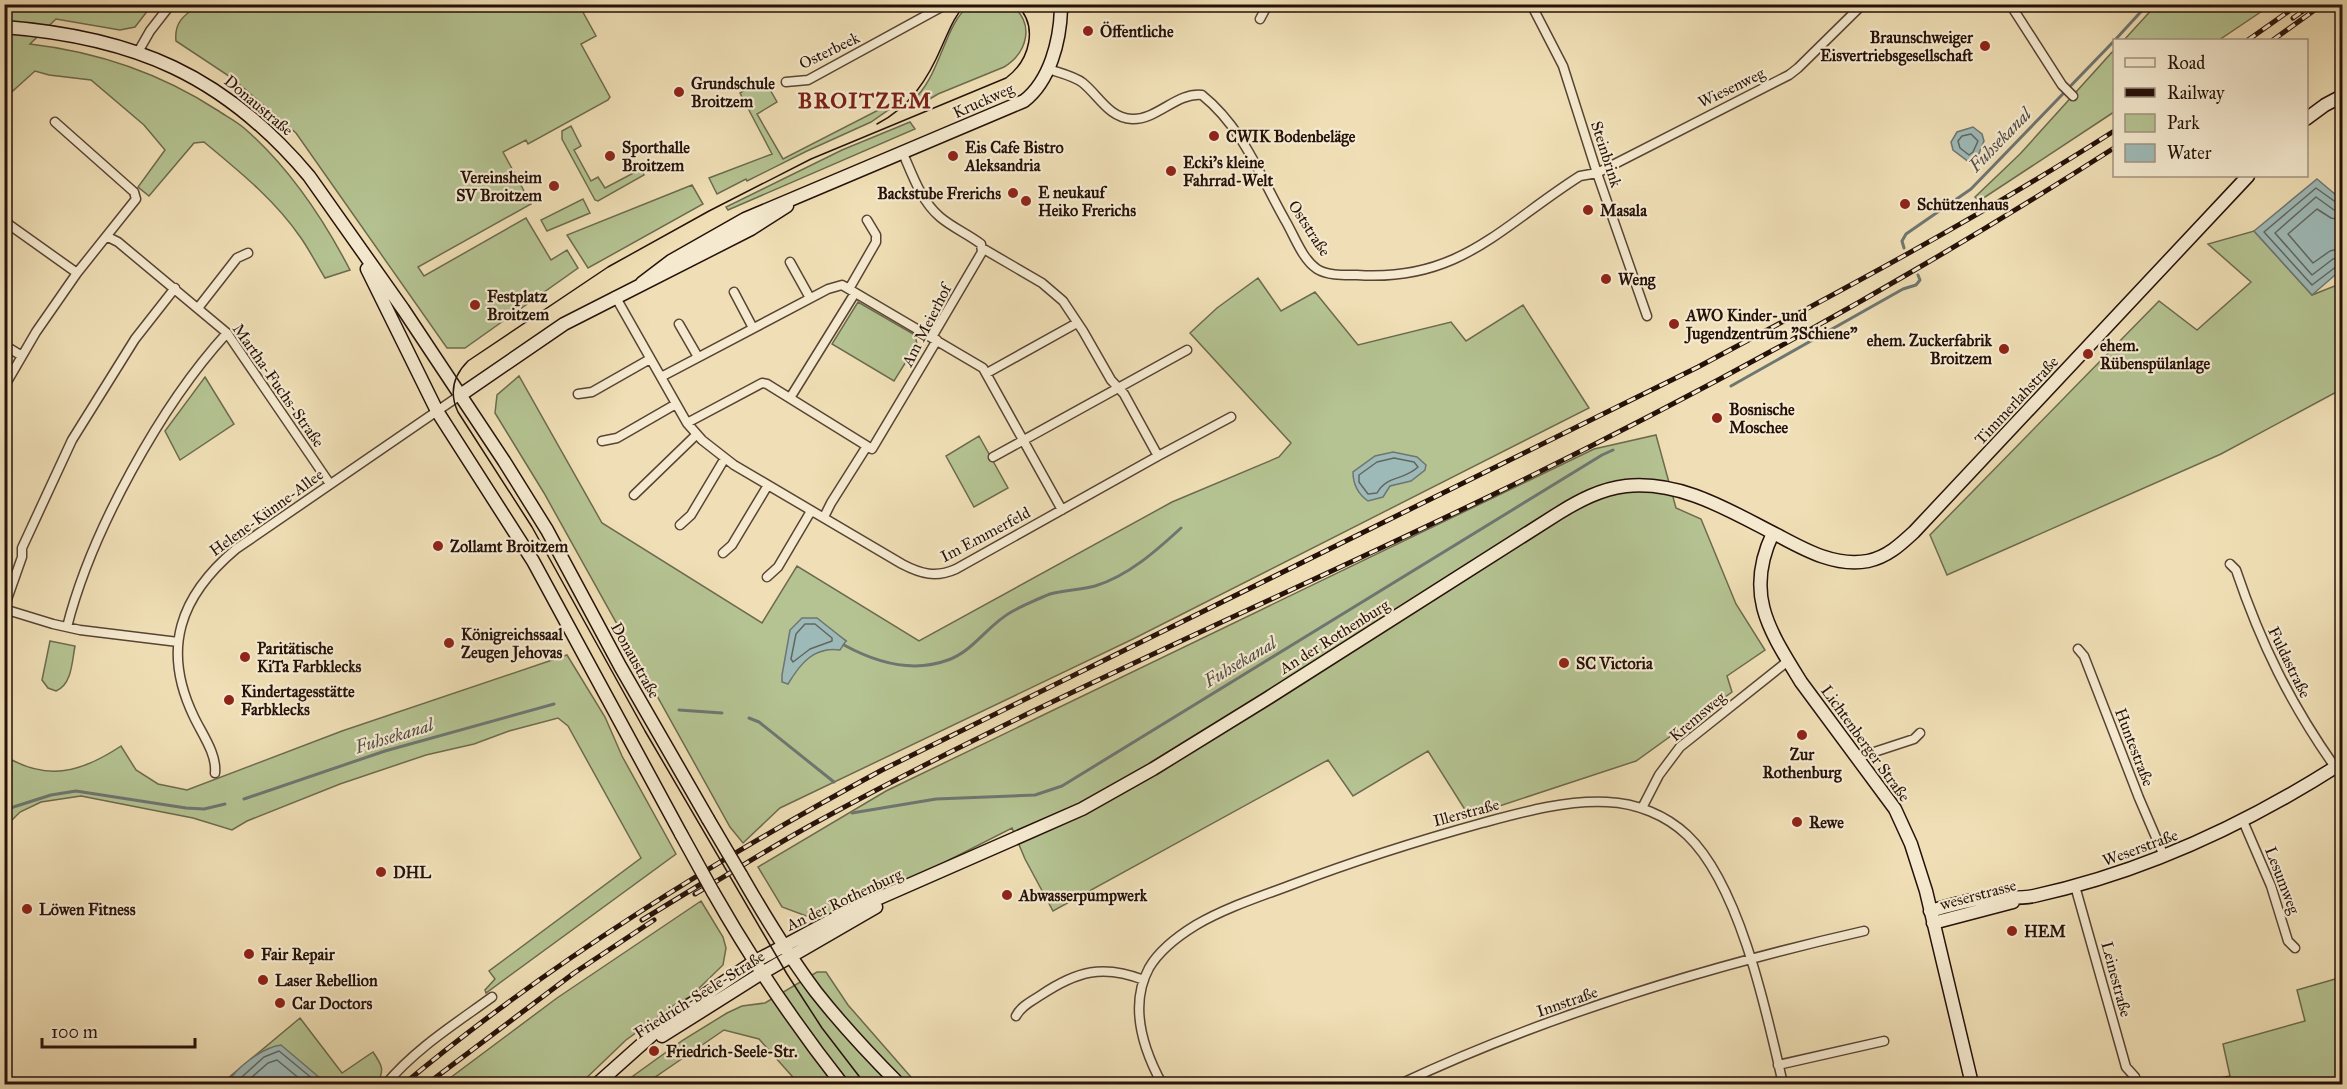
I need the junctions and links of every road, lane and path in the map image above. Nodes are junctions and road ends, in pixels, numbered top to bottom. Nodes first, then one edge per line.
1 (171, 4) edge
2 (947, 4) edge
3 (1268, 4) edge
4 (1531, 4) edge
5 (1863, 4) edge
6 (2010, 4) edge
7 (1062, 6) edge
8 (1260, 19) dead end
9 (4, 27) edge
10 (138, 52) junction
11 (1048, 69) junction
12 (786, 82) dead end
13 (2071, 94) dead end
14 (2343, 96) edge
15 (2308, 118) edge
16 (55, 122) dead end
17 (902, 151) junction
18 (1597, 173) junction
19 (2247, 177) edge
20 (867, 219) dead end
21 (4, 221) edge
22 (108, 237) junction
23 (355, 244) junction
24 (982, 248) junction
25 (248, 253) dead end
26 (790, 262) dead end
27 (77, 273) junction
28 (175, 288) junction
29 (852, 291) junction
30 (734, 292) dead end
31 (615, 296) junction
32 (810, 298) junction
33 (198, 308) junction
34 (1647, 316) dead end
35 (1077, 323) junction
36 (679, 324) dead end
37 (753, 328) junction
38 (227, 333) junction
39 (932, 337) junction
40 (4, 345) edge
41 (1187, 350) dead end
42 (22, 356) junction
43 (698, 357) junction
44 (650, 359) junction
45 (987, 373) junction
46 (661, 377) junction
47 (4, 387) edge
48 (1117, 388) junction
49 (578, 394) dead end
50 (459, 396) junction
51 (790, 398) junction
52 (676, 404) junction
53 (437, 411) junction
54 (1231, 417) dead end
55 (687, 423) junction
56 (696, 435) junction
57 (1024, 440) junction
58 (602, 441) dead end
59 (867, 446) junction
60 (1158, 456) junction
61 (993, 457) dead end
62 (725, 458) junction
63 (330, 484) junction
64 (768, 485) junction
65 (634, 495) dead end
66 (1062, 510) junction
67 (811, 511) junction
68 (824, 517) junction
69 (680, 525) dead end
70 (1773, 533) junction
71 (723, 553) dead end
72 (2230, 564) dead end
73 (767, 577) dead end
74 (4, 608) edge
75 (67, 627) junction
76 (178, 642) junction
77 (2078, 649) dead end
78 (1788, 661) junction
79 (1920, 733) dead end
80 (1856, 758) junction
81 (2339, 765) edge
82 (215, 772) dead end
83 (1642, 808) junction
84 (2243, 821) junction
85 (2164, 856) junction
86 (918, 882) junction
87 (2075, 886) junction
88 (2032, 897) joint
89 (1932, 917) junction
90 (1864, 931) dead end
91 (784, 945) junction
92 (2295, 948) dead end
93 (791, 956) junction
94 (1749, 958) junction
95 (754, 962) junction
96 (762, 973) junction
97 (1144, 980) junction
98 (492, 997) dead end
99 (1016, 1016) dead end
100 (1884, 1041) dead end
101 (624, 1061) junction
102 (1778, 1065) junction
103 (2135, 1077) dead end
104 (386, 1084) edge
105 (597, 1084) edge
106 (842, 1084) edge
107 (899, 1084) edge
108 (1162, 1084) edge
109 (1400, 1084) edge
110 (1783, 1084) edge
111 (1972, 1084) edge

1 - 10 street
2 - 12 street, Osterbeek
3 - 8 street
4 - 18 street, Steinbrink
5 - 18 street, Wiesenweg
6 - 13 street
7 - 11 main road, Kruckweg
9 - 10 main road, Donaustraße
10 - 23 main road, Donaustraße
11 - 17 main road, Kruckweg
11 - 18 street, Oststraße
14 - 15 main road
16 - 22 street
17 - 24 street
17 - 31 main road, Kruckweg
18 - 34 street, Steinbrink
19 - 70 main road, Timmerlahstraße
20 - 29 street
21 - 27 street
22 - 27 street
22 - 28 street, Martha-Fuchs-Straße
23 - 50 main road, Donaustraße
23 - 53 main road, Donaustraße
24 - 35 street
24 - 39 street, Am Meierhof
25 - 33 street
26 - 32 street
27 - 42 street
28 - 33 street, Martha-Fuchs-Straße
28 - 74 street
29 - 32 street
29 - 39 street
29 - 51 street
30 - 37 street
31 - 44 street, Im Emmerfeld
31 - 50 main road, Kruckweg
32 - 37 street
33 - 38 street, Martha-Fuchs-Straße
35 - 45 street
35 - 48 street
36 - 43 street
37 - 43 street
38 - 63 street, Martha-Fuchs-Straße
38 - 75 street
39 - 45 street
39 - 59 street, Am Meierhof
40 - 42 street
41 - 48 street
42 - 47 street
43 - 46 street
44 - 46 street, Im Emmerfeld
44 - 49 street
45 - 57 street
46 - 52 street, Im Emmerfeld
48 - 57 street
48 - 60 street
50 - 53 street, Helene-Künne-Allee
50 - 91 main road, Donaustraße, bridge
51 - 55 street
51 - 59 street
52 - 55 street, Im Emmerfeld
52 - 58 street
53 - 63 street, Helene-Künne-Allee
53 - 95 main road, Donaustraße, bridge
54 - 60 street, Im Emmerfeld
55 - 56 street, Im Emmerfeld
56 - 62 street, Im Emmerfeld
56 - 65 street
57 - 61 street
57 - 66 street
59 - 68 street, Am Meierhof
60 - 66 street, Im Emmerfeld
62 - 64 street, Im Emmerfeld
62 - 69 street
63 - 76 street, Helene-Künne-Allee
64 - 67 street, Im Emmerfeld
64 - 71 street
66 - 68 street, Im Emmerfeld
67 - 68 street, Im Emmerfeld
67 - 73 street
70 - 78 main road, Lichtenberger Straße
70 - 86 main road, An der Rothenburg
72 - 81 street, Fuldastraße
74 - 75 street
75 - 76 street
76 - 82 street, Helene-Künne-Allee
77 - 85 street, Huntestraße
78 - 80 main road, Lichtenberger Straße
78 - 83 street, Kremsweg
79 - 80 street
80 - 89 main road, Lichtenberger Straße
81 - 84 main road, Weserstraße
83 - 94 street, Illerstraße
83 - 97 street, Illerstraße
84 - 85 main road, Weserstraße
84 - 92 street, Lesumweg
85 - 87 main road, Weserstraße
86 - 91 main road, An der Rothenburg
86 - 93 main road, An der Rothenburg
87 - 88 main road, Weserstraße
87 - 103 street, Leinestraße
88 - 89 main road, weserstrasse
89 - 111 main road, Lichtenberger Straße
90 - 94 street
91 - 93 main road, Donaustraße
91 - 95 main road, Friedrich-Seele-Straße
93 - 96 main road, Friedrich-Seele-Straße
93 - 107 main road, Donaustraße
94 - 102 street, Illerstraße
94 - 109 street, Innstraße
95 - 96 main road, Donaustraße
95 - 101 main road, Friedrich-Seele-Straße
96 - 101 main road, Friedrich-Seele-Straße
96 - 106 main road, Donaustraße
97 - 99 street
97 - 108 street, Illerstraße
98 - 104 street
100 - 102 street
101 - 105 main road, Friedrich-Seele-Straße
102 - 110 street, Illerstraße

